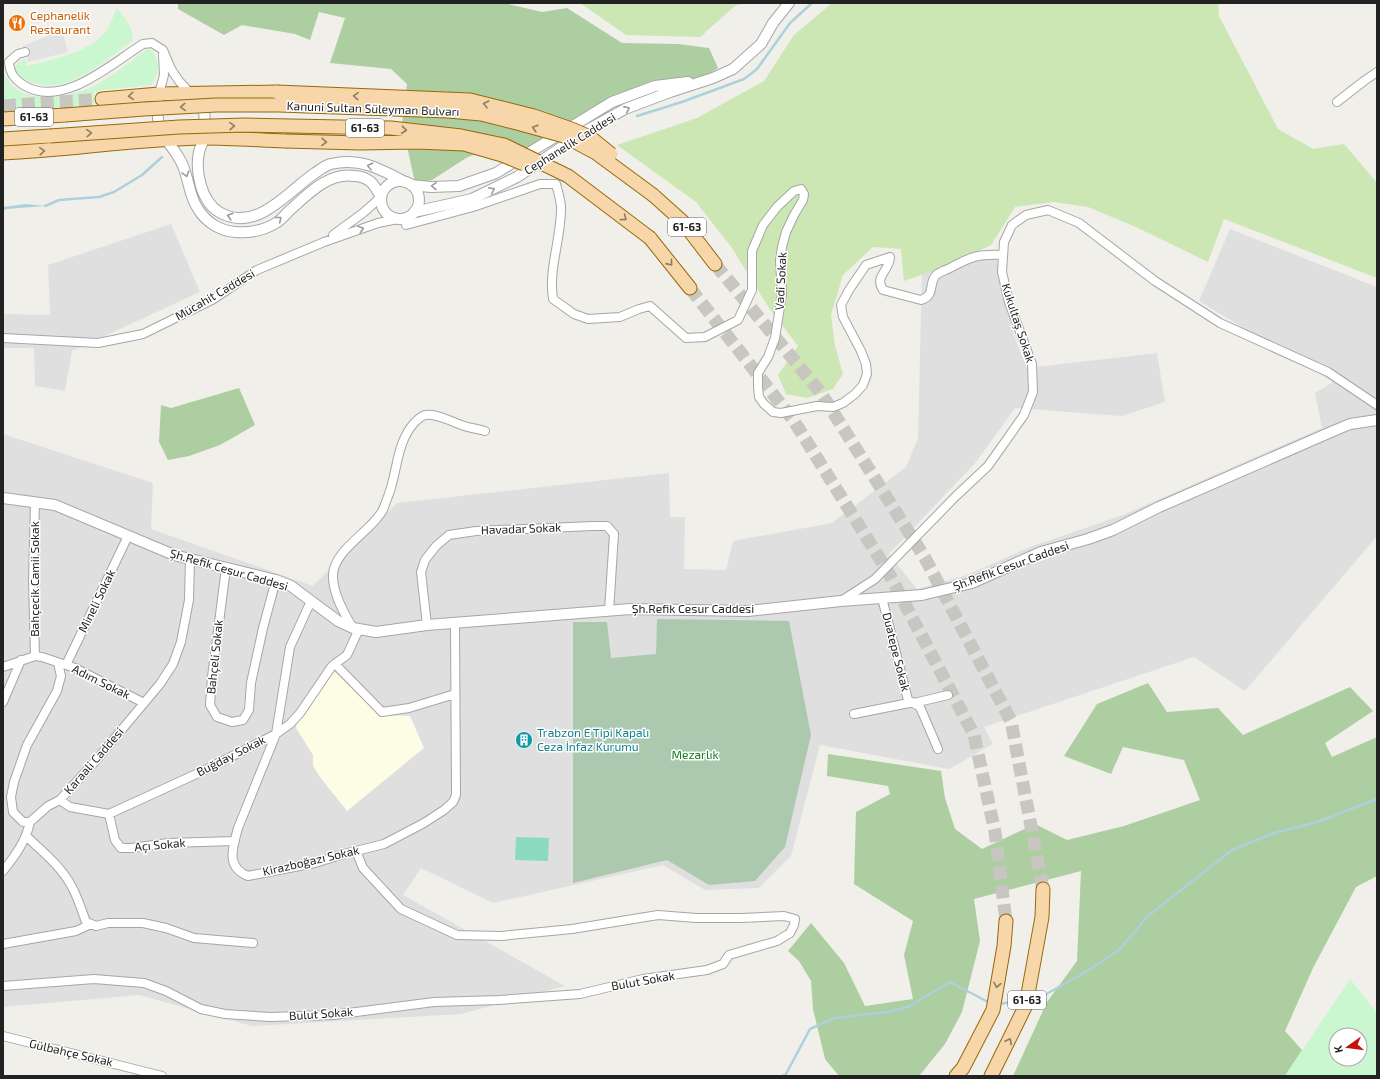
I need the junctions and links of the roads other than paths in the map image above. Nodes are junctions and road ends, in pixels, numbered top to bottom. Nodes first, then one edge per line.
1 (789, 3) edge
2 (163, 50) junction
3 (24, 52) dead end
4 (1377, 72) edge
5 (713, 78) junction
6 (190, 93) junction
7 (159, 94) junction
8 (102, 98) tunnel mouth
9 (1337, 102) dead end
10 (3, 120) edge
11 (204, 138) junction
12 (3, 139) edge
13 (167, 140) junction
14 (3, 153) edge
15 (628, 176) junction
16 (408, 183) junction
17 (556, 184) joint
18 (381, 197) junction
19 (609, 207) junction
20 (414, 212) junction
21 (401, 218) junction
22 (324, 242) junction
23 (1003, 255) junction
24 (715, 264) tunnel mouth
25 (690, 288) tunnel mouth
26 (3, 338) edge
27 (1377, 405) edge
28 (1377, 420) edge
29 (485, 431) dead end
30 (3, 498) edge
31 (35, 502) junction
32 (128, 536) junction
33 (190, 559) junction
34 (226, 568) junction
35 (276, 580) junction
36 (882, 598) junction
37 (311, 600) junction
38 (841, 601) junction
39 (609, 611) junction
40 (455, 623) junction
41 (427, 625) junction
42 (356, 628) junction
43 (35, 656) junction
44 (21, 660) junction
45 (62, 664) junction
46 (335, 664) junction
47 (3, 666) edge
48 (455, 694) junction
49 (948, 695) dead end
50 (3, 702) edge
51 (913, 702) junction
52 (144, 703) junction
53 (854, 714) dead end
54 (276, 734) junction
55 (938, 749) dead end
56 (60, 800) junction
57 (109, 814) junction
58 (30, 822) junction
59 (26, 836) junction
60 (234, 841) junction
61 (356, 851) junction
62 (3, 871) edge
63 (1043, 889) tunnel mouth
64 (1006, 921) tunnel mouth
65 (91, 924) junction
66 (253, 943) dead end
67 (3, 944) edge
68 (3, 986) edge
69 (3, 1036) edge
70 (162, 1076) edge
71 (956, 1076) edge
72 (991, 1076) edge

1 - 5 street, Cephanelik Caddesi
2 - 3 street
2 - 6 street
2 - 7 street
4 - 9 street
5 -> 16 street
20 -> 5 street, Cephanelik Caddesi
6 - 7 main road, 61-63
6 - 11 street
15 -> 6 main road, 61-63, bridge
7 -> 8 main road, 61-63
7 - 13 street
15 -> 10 main road, Kanuni Sultan Süleyman Bulvarı / 61-63, bridge
11 - 13 main road, 61-63
16 -> 11 street
11 -> 19 main road, 61-63, bridge
12 -> 19 main road, Kanuni Sultan Süleyman Bulvarı / 61-63, bridge
14 -> 13 main road, 61-63
13 -> 18 street
15 - 24 main road, Kanuni Sultan Süleyman Bulvarı / 61-63, bridge
16 - 18 street
16 - 20 street
17 - 21 street, Mücahit Caddesi
17 - 23 street, Vadi Sokak
18 - 21 street
18 - 22 street
19 -> 25 main road, Kanuni Sultan Süleyman Bulvarı / 61-63, bridge
20 - 21 street
22 -> 21 street, Mücahit Caddesi
22 - 26 street, Mücahit Caddesi
23 - 27 street, Kukultaş Sokak
23 - 38 street, Kukultaş Sokak
28 - 36 street, Şh.Refik Cesur Caddesi
29 - 42 street
30 - 31 street, Şh.Refik Cesur Caddesi
31 - 32 street, Şh.Refik Cesur Caddesi
31 - 43 street, Bahçecik Camii Sokak
32 - 33 street, Şh.Refik Cesur Caddesi
32 - 45 street, Mineli Sokak
33 - 34 street, Şh.Refik Cesur Caddesi
33 - 52 street, Karaali Caddesi
34 - 35 street, Şh.Refik Cesur Caddesi
34 - 35 street, Bahçeli Sokak
35 - 37 street, Şh.Refik Cesur Caddesi
36 - 38 street, Şh.Refik Cesur Caddesi
36 - 51 street, Duatepe Sokak
37 - 42 street, Şh.Refik Cesur Caddesi
37 - 54 street, Kirazboğazı Sokak
38 - 39 street, Şh.Refik Cesur Caddesi
39 - 40 street, Şh.Refik Cesur Caddesi
39 - 41 street, Havadar Sokak
40 - 41 street, Şh.Refik Cesur Caddesi
40 - 48 street, Kirazboğazı Sokak
41 - 42 street, Şh.Refik Cesur Caddesi
42 - 46 street, Buğday Sokak
43 - 44 street
43 - 45 street
44 - 47 street
44 - 50 street
45 - 52 street, Adım Sokak
45 - 58 street
46 - 48 street
46 - 54 street, Buğday Sokak
48 - 61 street, Kirazboğazı Sokak
49 - 51 street, Duatepe Sokak
51 - 53 street, Duatepe Sokak
51 - 55 street, Duatepe Sokak
52 - 56 street, Karaali Caddesi
54 - 57 street, Buğday Sokak
54 - 60 street, Kirazboğazı Sokak
56 - 57 street
56 - 58 street, Karaali Caddesi
57 - 60 street, Açı Sokak
58 - 59 street
59 - 62 street
59 - 65 street
60 - 61 street, Kirazboğazı Sokak
61 - 68 street, Bulut Sokak
72 -> 63 main road, 61-63
64 -> 71 main road, 61-63
65 - 66 street
65 - 67 street
69 - 70 street, Gülbahçe Sokak

